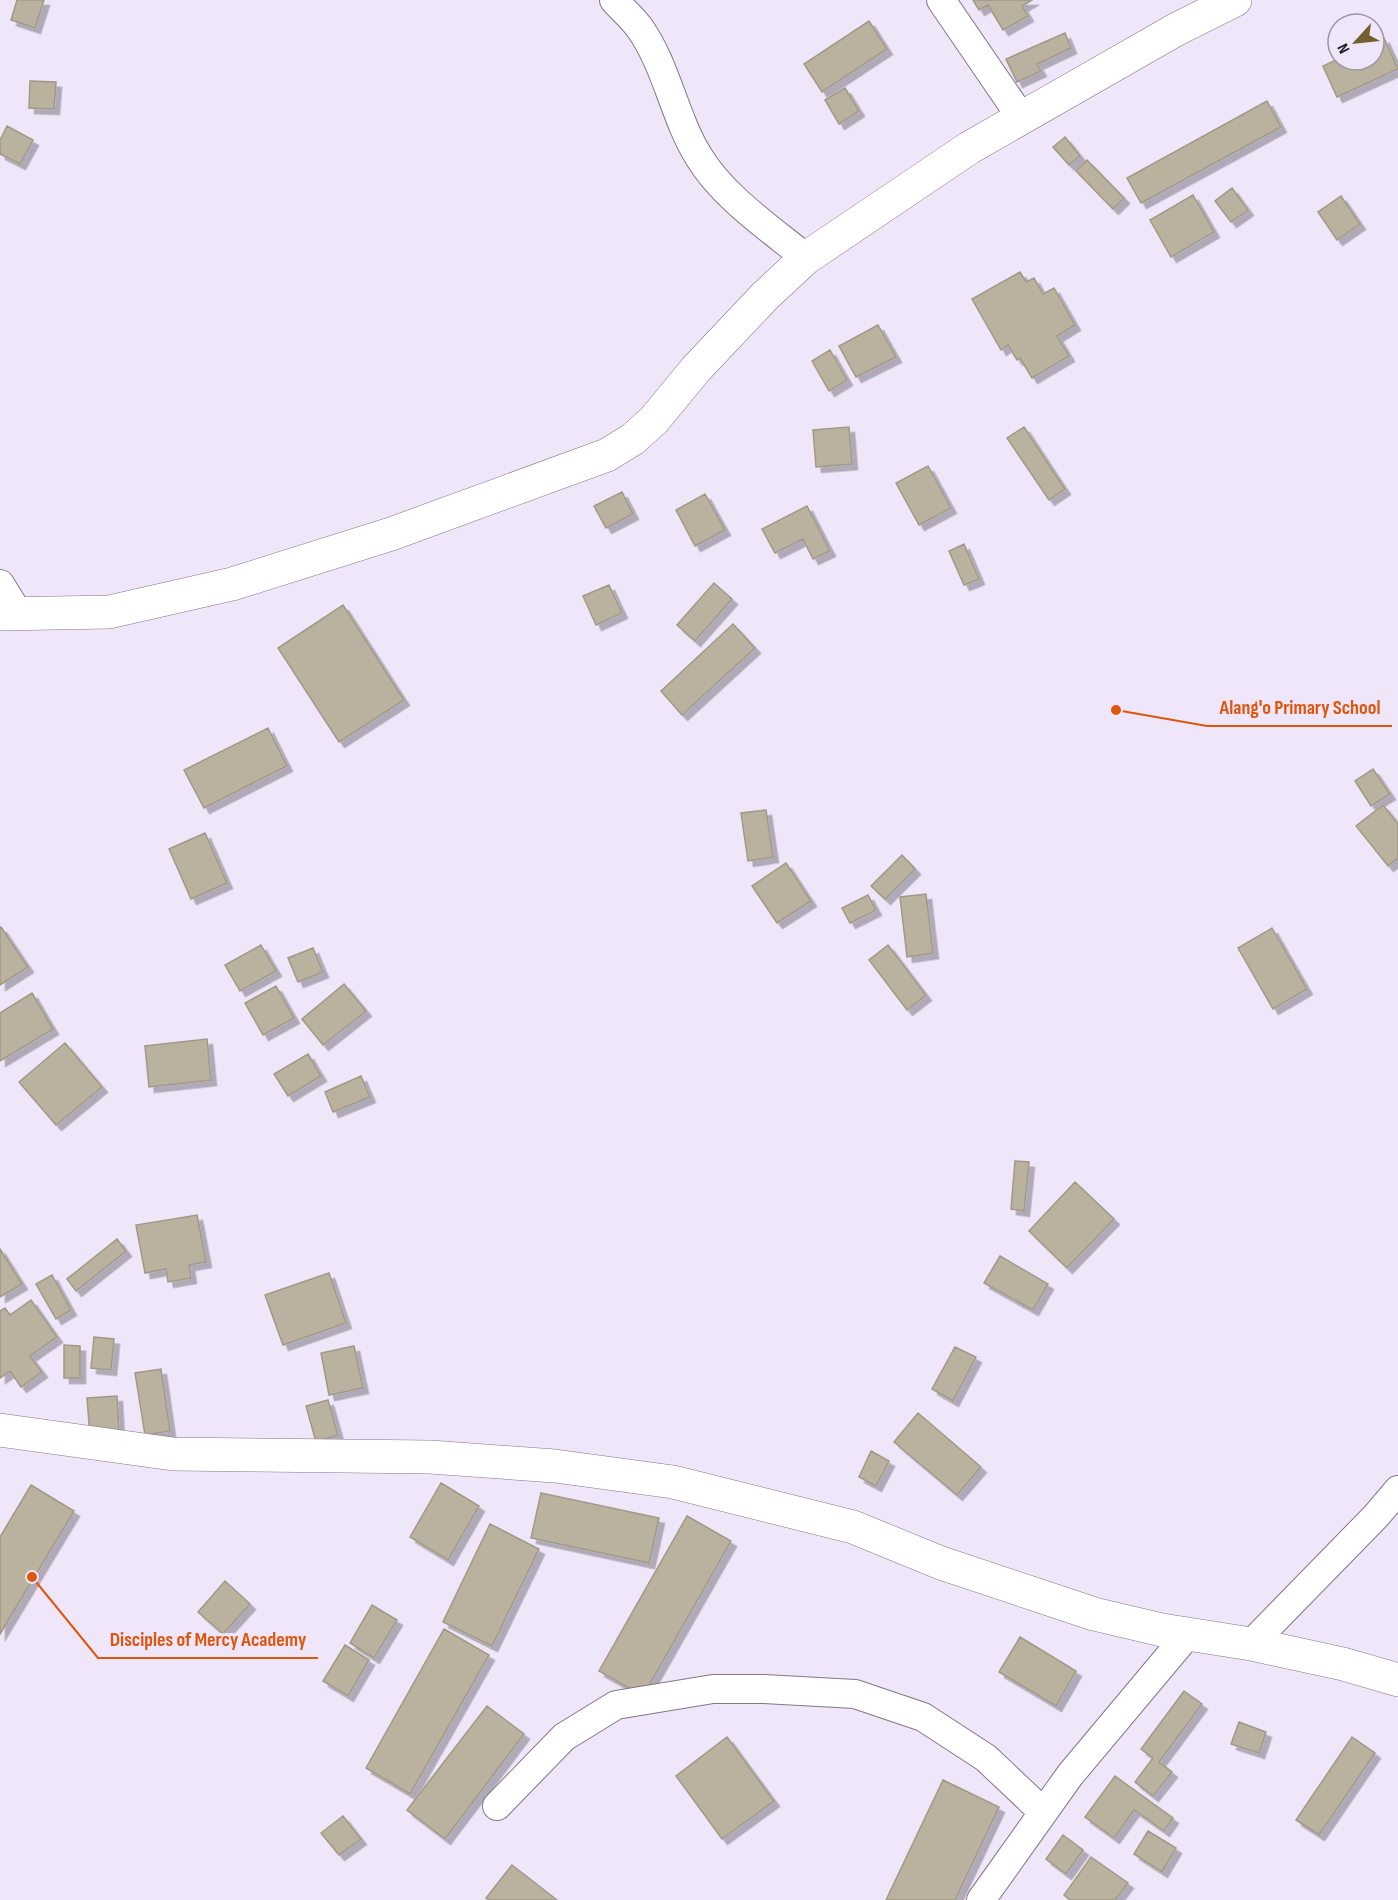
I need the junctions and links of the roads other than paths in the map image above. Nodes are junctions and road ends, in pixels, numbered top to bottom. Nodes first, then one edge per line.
1 (614, 0) edge
2 (941, 0) edge
3 (1235, 0) edge
4 (1022, 117) junction
5 (806, 258) junction
6 (0, 584) edge
7 (9, 613) edge
8 (0, 1430) edge
9 (1398, 1490) edge
10 (1188, 1634) junction
11 (1251, 1644) junction
12 (1398, 1680) edge
13 (497, 1806) dead end
14 (1042, 1812) junction
15 (981, 1900) edge

1 - 5 street
2 - 4 street
3 - 4 street
4 - 5 street
5 - 7 street
6 - 7 street
8 - 10 street
9 - 11 street
10 - 11 street
10 - 14 street
11 - 12 street
13 - 14 street
14 - 15 street

